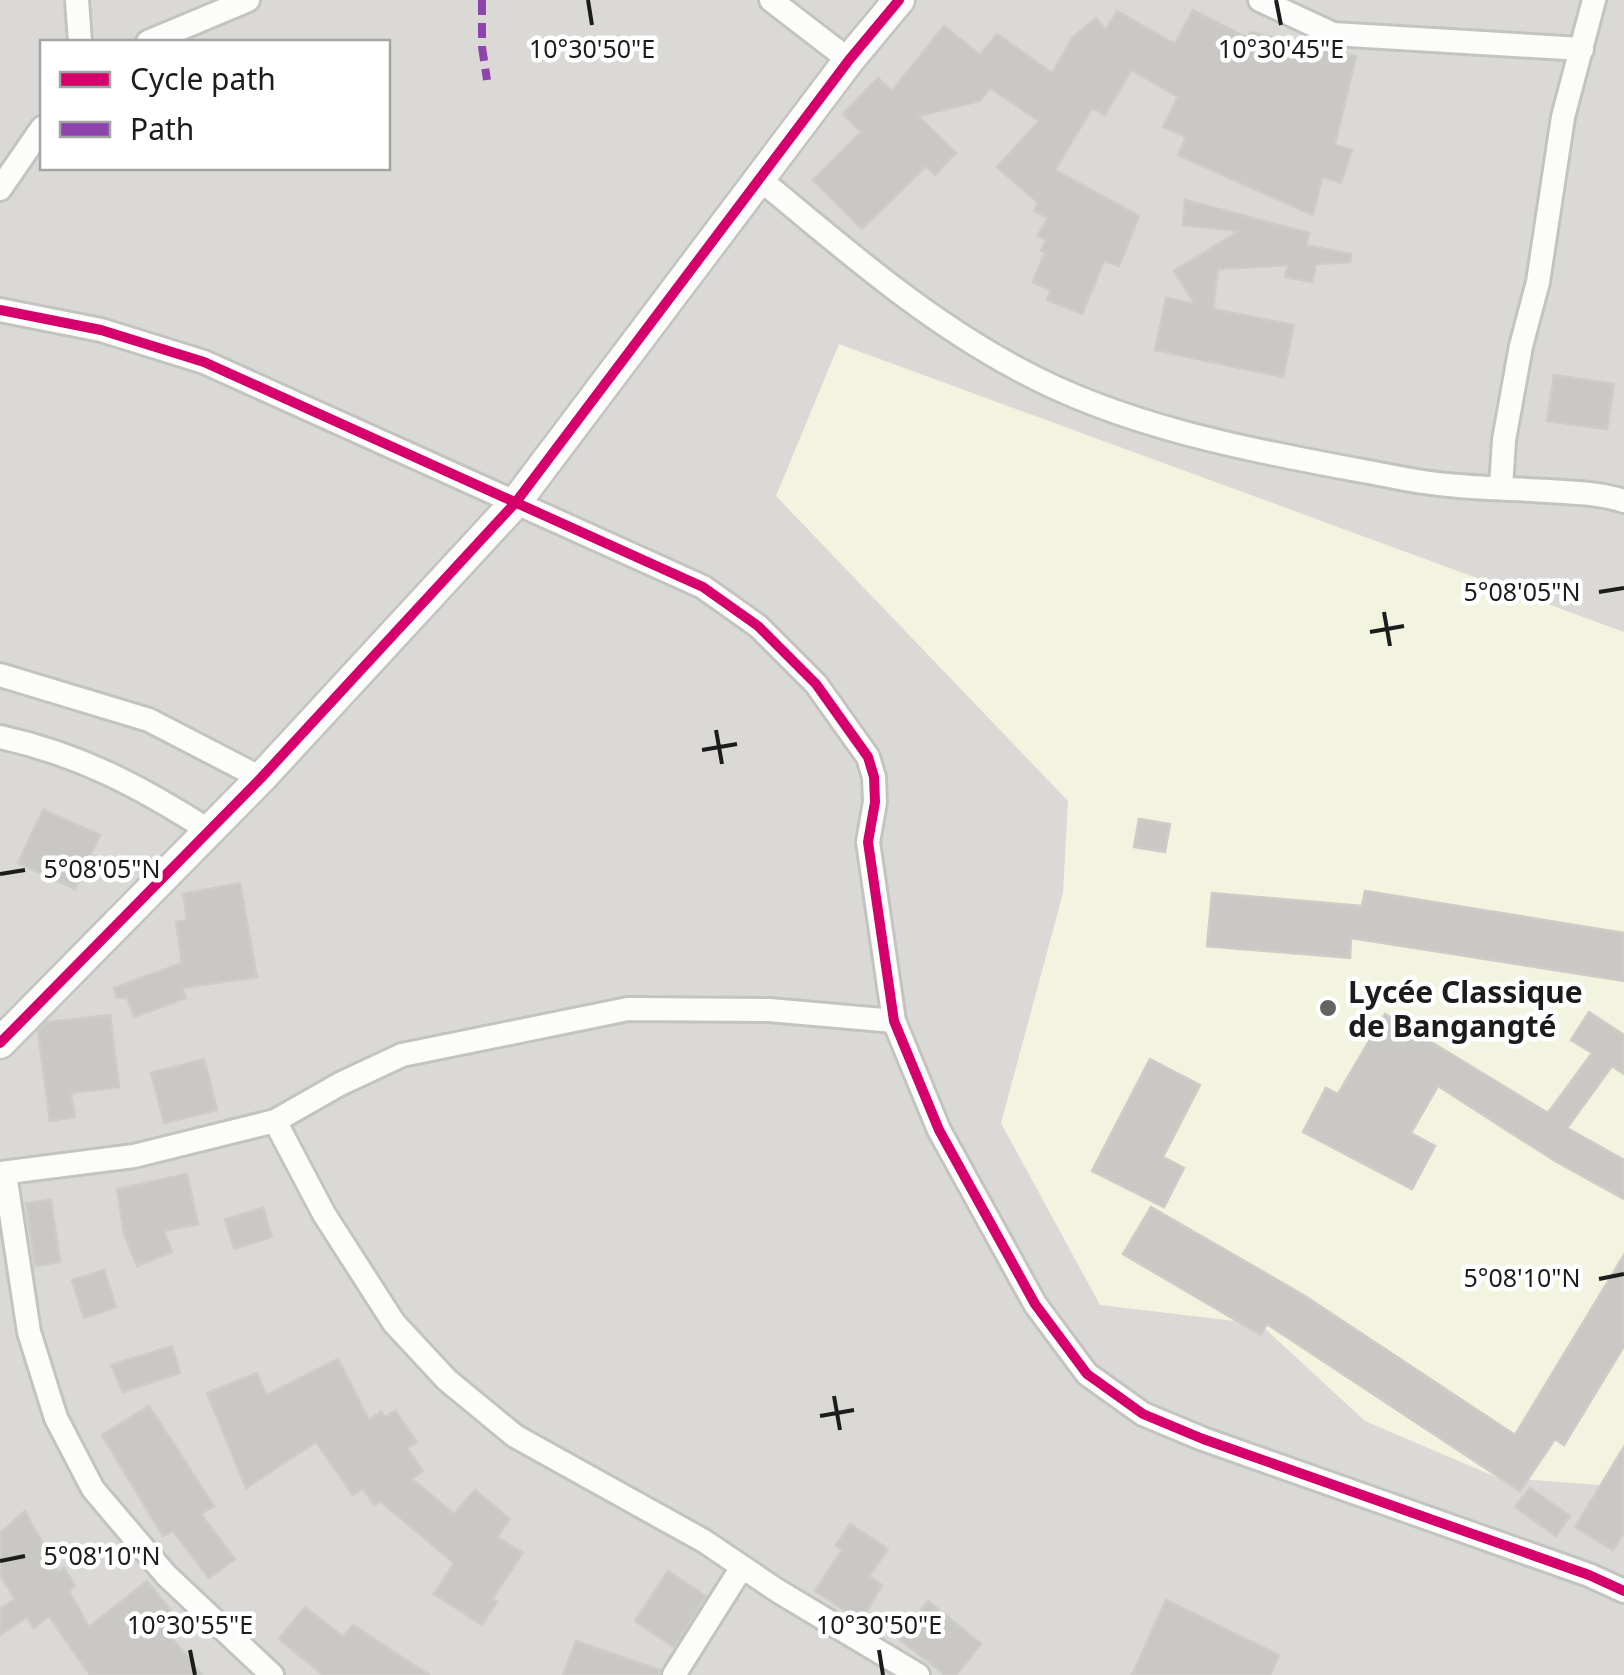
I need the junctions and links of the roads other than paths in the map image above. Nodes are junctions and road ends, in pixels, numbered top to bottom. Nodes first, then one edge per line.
1 (77, 0) edge
2 (248, 0) edge
3 (770, 0) edge
4 (899, 0) edge
5 (1260, 0) edge
6 (1594, 0) edge
7 (80, 40) edge
8 (153, 40) edge
9 (1582, 49) junction
10 (849, 60) junction
11 (40, 131) edge
12 (761, 180) junction
13 (0, 189) edge
14 (0, 310) edge
15 (1501, 488) junction
16 (1624, 501) edge
17 (516, 502) junction
18 (0, 675) edge
19 (0, 738) edge
20 (261, 778) junction
21 (208, 830) junction
22 (894, 1021) junction
23 (0, 1043) edge
24 (275, 1122) junction
25 (3, 1174) edge
26 (742, 1567) junction
27 (1624, 1590) edge
28 (272, 1675) edge
29 (674, 1675) edge
30 (918, 1675) edge

1 - 7 street
2 - 8 street
3 - 10 street
4 - 10 street
5 - 9 street
6 - 9 street
9 - 15 street
10 - 12 street
11 - 13 street
12 - 15 street
12 - 17 street
14 - 17 street
15 - 16 street
17 - 20 street
17 - 22 street
18 - 20 street
19 - 21 street
20 - 21 street
21 - 23 street
22 - 24 street
22 - 27 street
24 - 25 street
24 - 26 street
25 - 28 street
26 - 29 street
26 - 30 street

